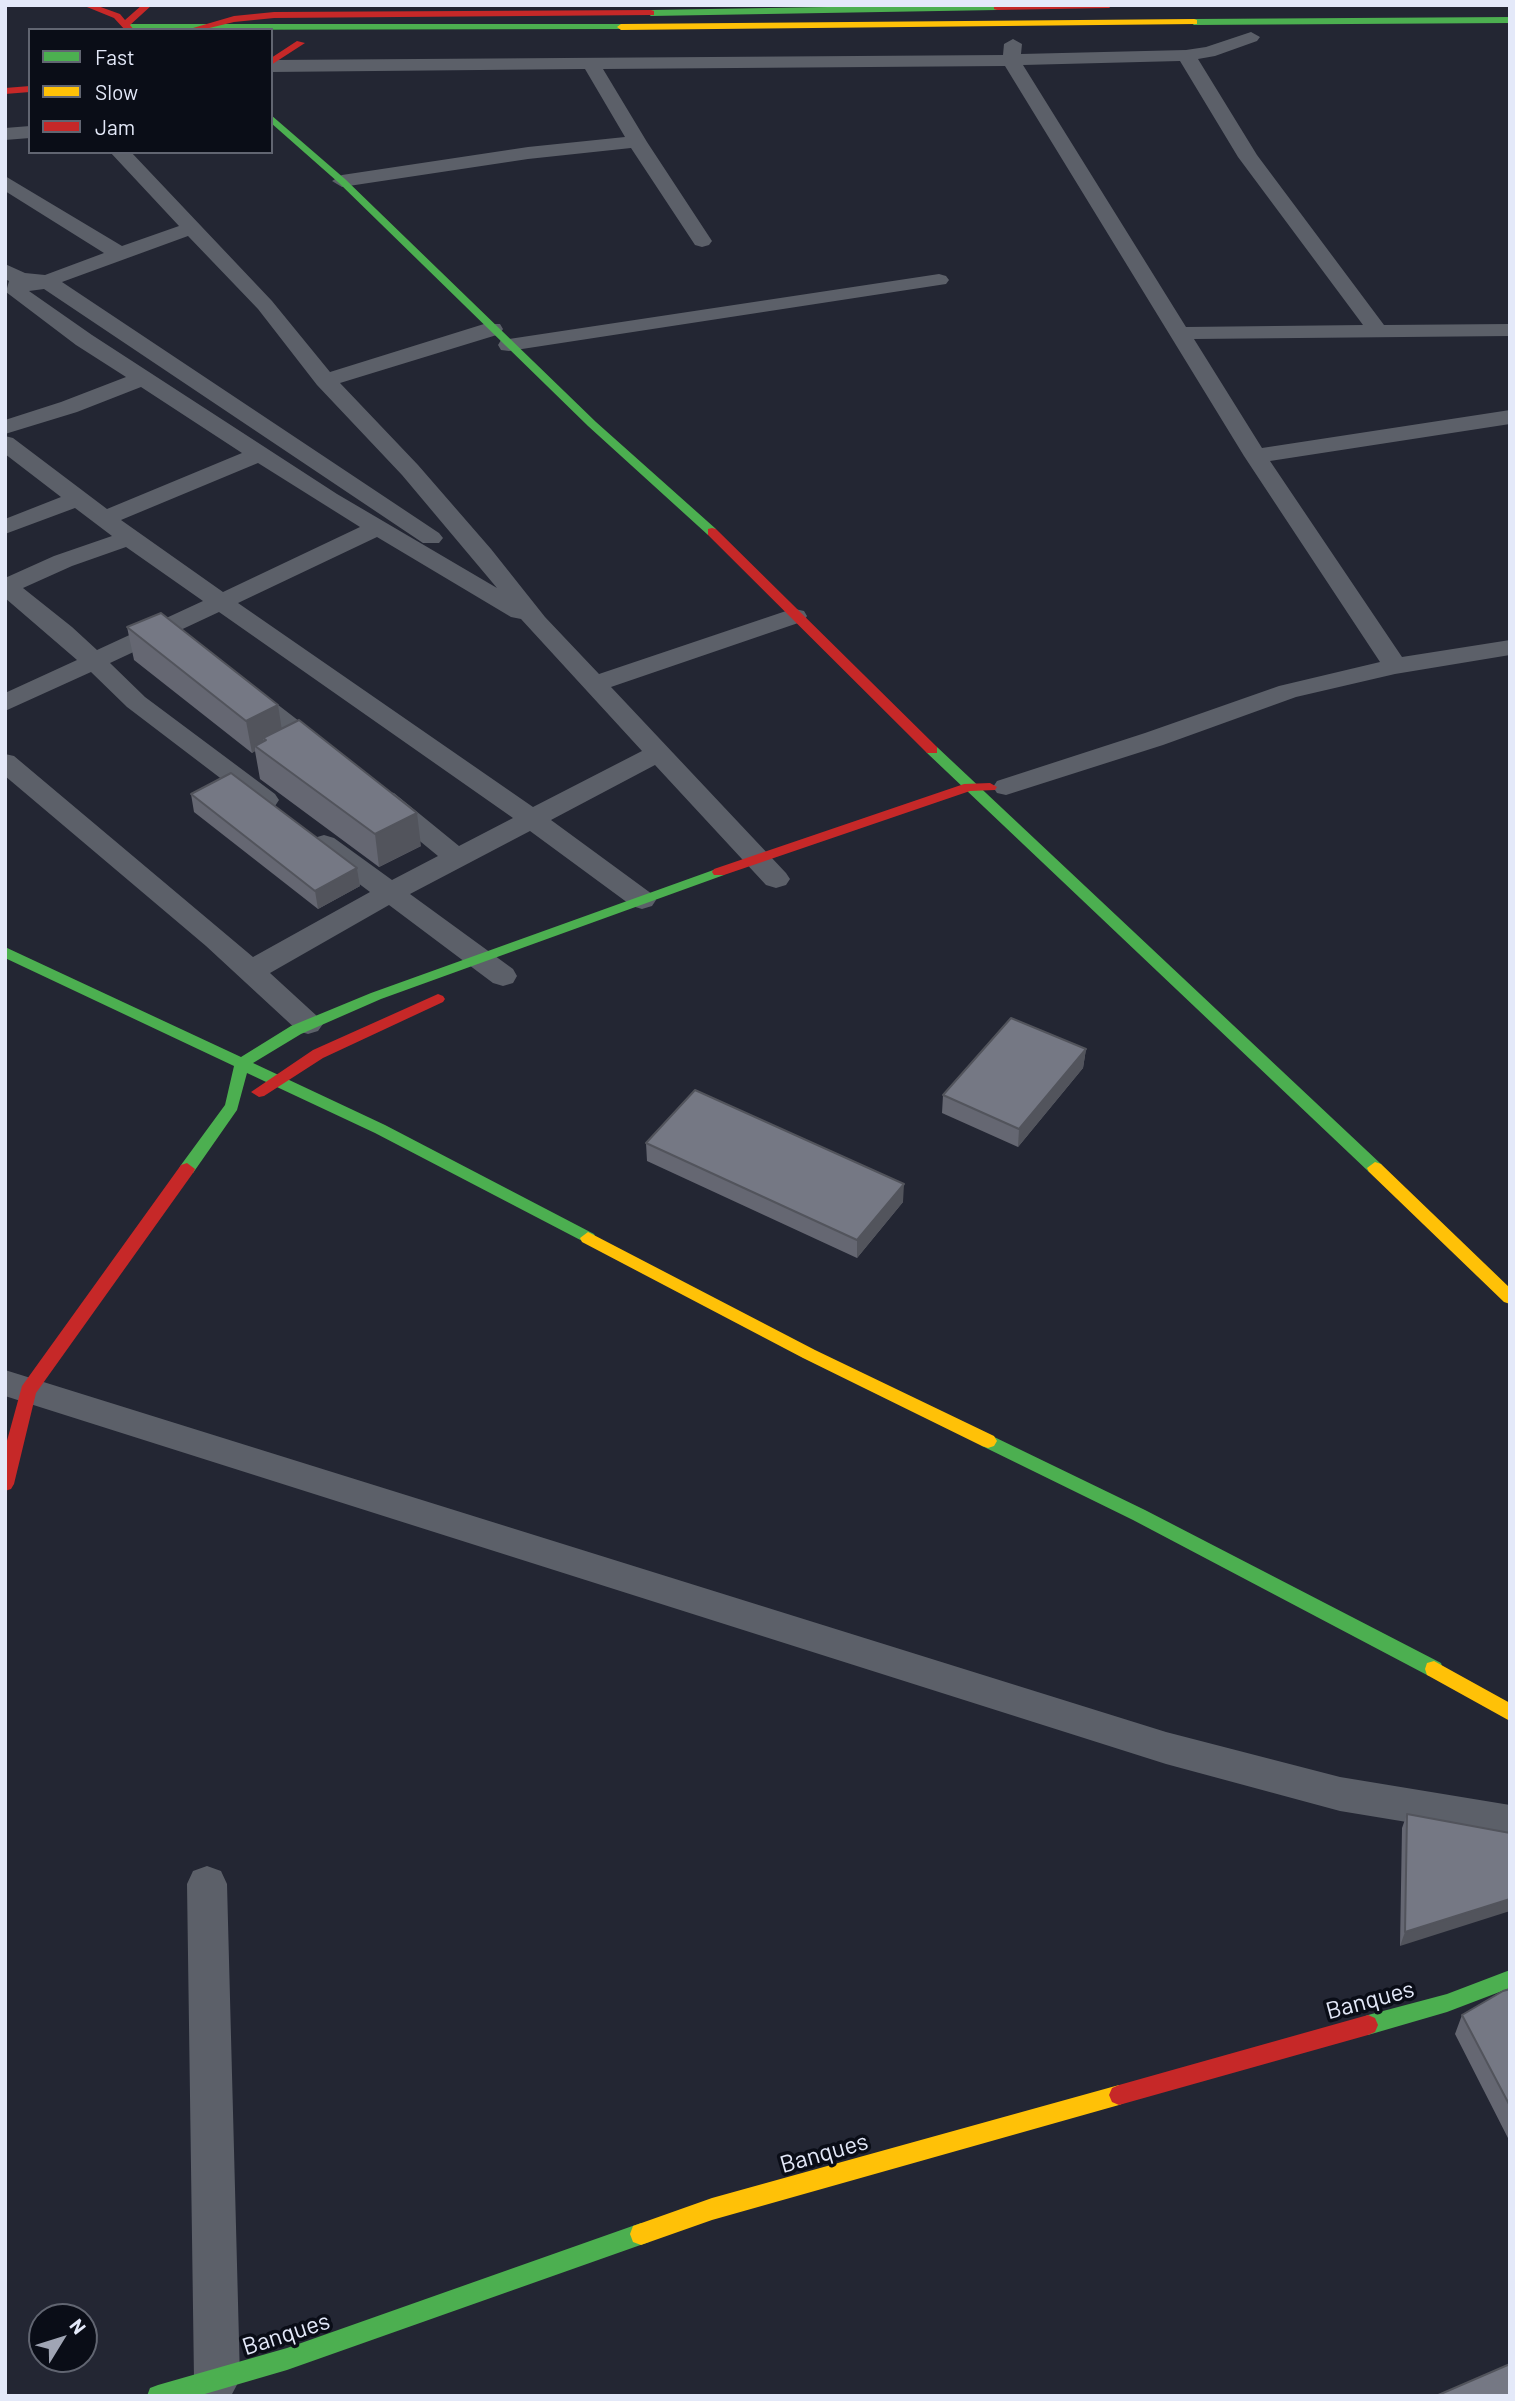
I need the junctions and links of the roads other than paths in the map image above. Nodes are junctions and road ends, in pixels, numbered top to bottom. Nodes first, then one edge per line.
1 (86, 5) edge
2 (148, 5) edge
3 (1109, 5) edge
4 (110, 8) edge
5 (765, 14) edge
6 (1510, 20) edge
7 (128, 27) edge
8 (677, 27) junction
9 (197, 28) edge
10 (1510, 35) edge
11 (1251, 37) junction
12 (273, 43) edge
13 (300, 43) junction
14 (1013, 49) junction
15 (1186, 55) junction
16 (273, 63) edge
17 (677, 63) junction
18 (273, 64) edge
19 (591, 64) junction
20 (28, 89) edge
21 (5, 91) edge
22 (273, 120) edge
23 (28, 132) edge
24 (5, 134) edge
25 (636, 142) junction
26 (122, 154) edge
27 (342, 181) junction
28 (5, 182) edge
29 (189, 229) junction
30 (702, 242) dead end
31 (120, 254) junction
32 (939, 279) dead end
33 (46, 281) junction
34 (12, 285) edge
35 (492, 329) junction
36 (1510, 330) edge
37 (1378, 331) junction
38 (1179, 333) junction
39 (509, 345) junction
40 (143, 378) junction
41 (324, 380) junction
42 (226, 402) junction
43 (198, 413) junction
44 (1510, 417) edge
45 (5, 427) edge
46 (5, 443) edge
47 (259, 454) junction
48 (1255, 456) junction
49 (410, 470) junction
50 (357, 488) junction
51 (76, 499) junction
52 (104, 519) junction
53 (5, 527) edge
54 (376, 529) junction
55 (129, 538) junction
56 (6, 587) edge
57 (514, 594) junction
58 (220, 602) junction
59 (795, 616) junction
60 (536, 622) junction
61 (165, 628) junction
62 (187, 645) edge
63 (1510, 647) edge
64 (96, 662) junction
65 (1395, 666) junction
66 (230, 680) edge
67 (594, 684) junction
68 (5, 703) edge
69 (307, 740) junction
70 (282, 751) edge
71 (659, 753) junction
72 (5, 762) edge
73 (257, 763) edge
74 (233, 775) junction
75 (969, 787) junction
76 (996, 795) junction
77 (967, 812) dead end
78 (287, 816) edge
79 (531, 819) junction
80 (309, 833) edge
81 (456, 857) junction
82 (758, 858) junction
83 (776, 879) dead end
84 (389, 893) junction
85 (642, 900) junction
86 (5, 952) edge
87 (251, 971) junction
88 (496, 972) junction
89 (453, 994) dead end
90 (308, 1024) junction
91 (242, 1063) junction
92 (278, 1081) junction
93 (232, 1106) junction
94 (1466, 1257) junction
95 (1510, 1298) edge
96 (1510, 1312) edge
97 (13, 1391) edge
98 (5, 1484) edge
99 (1510, 1713) edge
100 (1510, 1822) edge
101 (207, 1884) dead end
102 (1510, 1979) edge
103 (217, 2379) junction
104 (158, 2396) edge

1 - 4 main road
2 - 7 main road
3 - 5 main road
4 - 7 main road
5 - 6 main road
5 - 8 main road
7 - 9 main road
8 - 9 main road
8 - 13 main road
8 - 14 main road
8 - 17 street
10 - 11 main road
11 - 14 main road
11 - 15 street
12 - 13 main road
13 - 16 main road
14 - 15 street
14 - 17 street
14 - 38 street
15 - 37 street
17 - 19 street
18 - 19 street
19 - 25 street
20 - 21 main road
22 - 27 main road
23 - 24 street
25 - 27 street
25 - 30 street
26 - 29 street
27 - 35 main road
28 - 31 street
29 - 31 street
29 - 41 street
31 - 33 street
32 - 39 street
33 - 34 street
33 - 42 street
34 - 40 street
35 - 39 main road
35 - 41 street
36 - 37 street
37 - 38 street
38 - 48 street
39 - 59 main road
40 - 43 street
40 - 45 street
41 - 49 street
42 - 43 street
42 - 50 street
43 - 47 street
44 - 48 street
46 - 51 street
47 - 52 street
47 - 54 street
48 - 65 street
49 - 50 street
49 - 57 street
50 - 57 street
51 - 52 street
51 - 53 street
52 - 55 street
54 - 58 street
54 - 60 street
55 - 56 street
55 - 58 street
56 - 64 street
57 - 60 street
58 - 61 street
58 - 79 street
59 - 67 street
59 - 75 main road
60 - 67 street
61 - 62 street
61 - 64 street
63 - 65 street
64 - 68 street
64 - 74 street
65 - 76 street
66 - 69 street
67 - 71 street
69 - 70 street
69 - 81 street
71 - 79 street
71 - 82 street
72 - 87 street
73 - 74 street
74 - 78 street
75 - 76 main road
75 - 76 main road
75 - 82 main road
76 - 77 main road
76 - 94 main road
79 - 81 street
79 - 85 street
80 - 84 street
81 - 84 street
82 - 83 street
82 - 85 main road
84 - 87 street
84 - 88 street
85 - 88 main road
86 - 91 main road
87 - 90 street
88 - 90 main road
89 - 92 main road
90 - 91 main road
91 - 92 main road
91 - 93 main road
92 - 93 main road
92 - 99 main road
93 - 97 main road
94 - 95 main road
94 - 96 main road
97 - 98 main road
97 - 100 street
101 - 103 street
102 - 103 main road, Banques
103 - 104 main road, Banques

